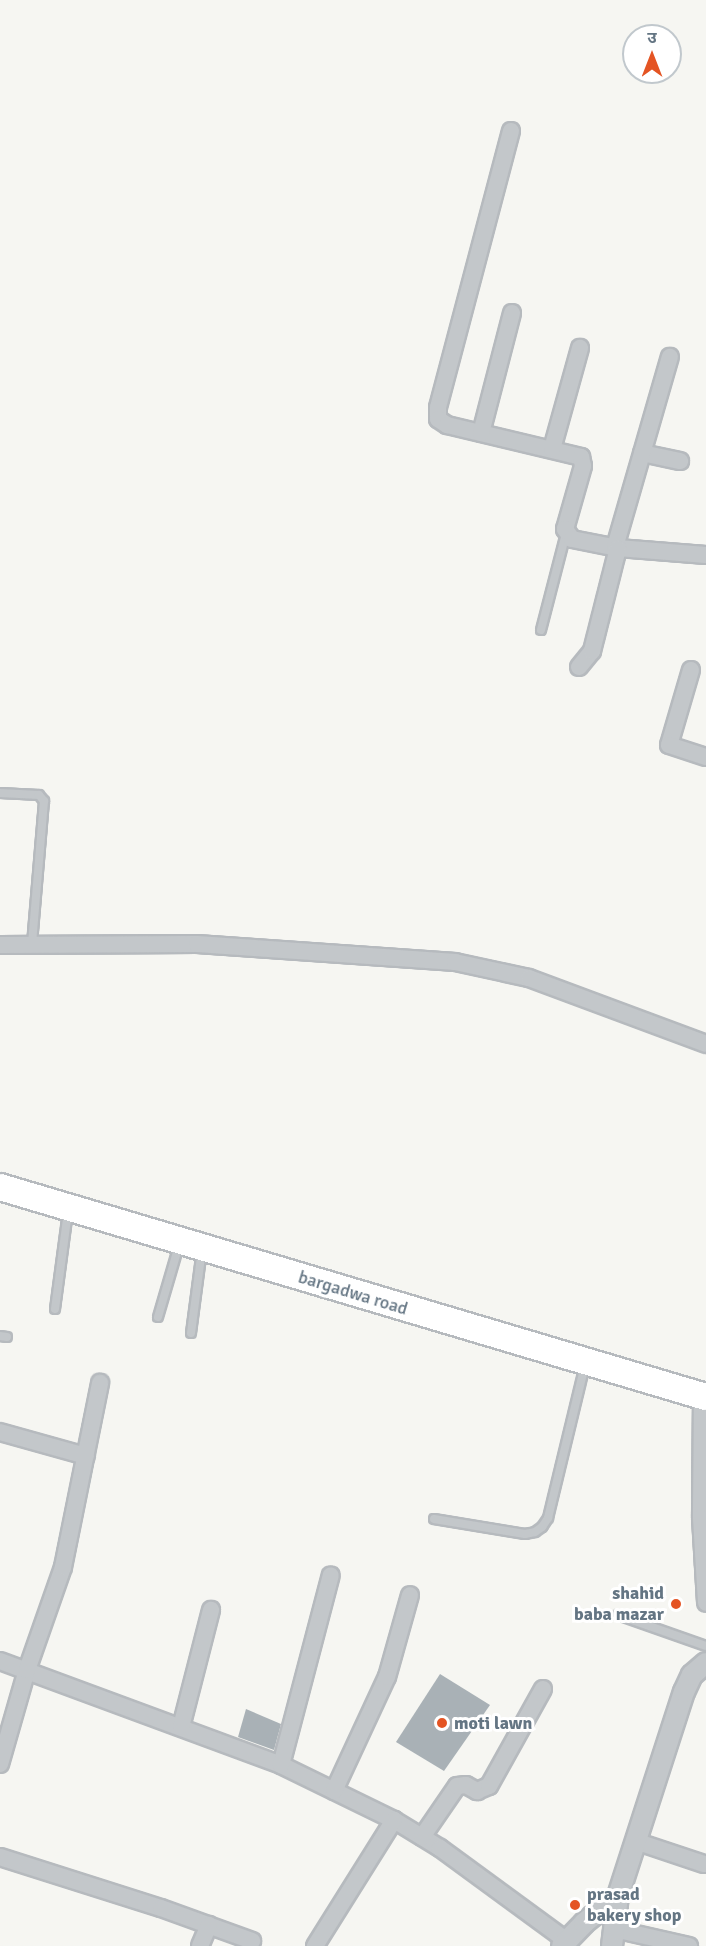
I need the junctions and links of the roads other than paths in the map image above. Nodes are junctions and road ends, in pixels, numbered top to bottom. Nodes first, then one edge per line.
1 (511, 131) dead end
2 (512, 313) dead end
3 (580, 348) dead end
4 (670, 357) dead end
5 (481, 433) junction
6 (552, 449) junction
7 (642, 453) junction
8 (680, 461) dead end
9 (566, 533) junction
10 (617, 547) junction
11 (706, 555) edge
12 (541, 630) dead end
13 (579, 667) dead end
14 (691, 670) dead end
15 (706, 757) edge
16 (0, 793) edge
17 (0, 945) edge
18 (32, 945) junction
19 (706, 1044) edge
20 (0, 1187) edge
21 (68, 1208) junction
22 (191, 1244) junction
23 (55, 1309) dead end
24 (158, 1317) dead end
25 (190, 1333) dead end
26 (586, 1362) junction
27 (100, 1383) dead end
28 (704, 1397) edge
29 (0, 1432) edge
30 (86, 1456) junction
31 (434, 1519) dead end
32 (331, 1575) dead end
33 (410, 1595) dead end
34 (706, 1603) edge
35 (211, 1610) dead end
36 (618, 1615) dead end
37 (706, 1646) edge
38 (0, 1661) edge
39 (706, 1663) edge
40 (27, 1670) junction
41 (543, 1689) dead end
42 (181, 1727) junction
43 (0, 1764) edge
44 (281, 1765) junction
45 (334, 1791) junction
46 (394, 1820) junction
47 (422, 1836) junction
48 (635, 1841) junction
49 (0, 1857) edge
50 (704, 1864) dead end
51 (618, 1896) junction
52 (209, 1925) junction
53 (613, 1938) edge
54 (252, 1941) dead end
55 (564, 1943) edge
56 (200, 1946) edge
57 (315, 1946) edge
58 (689, 1946) edge

1 - 5 street
2 - 5 street
3 - 6 street
4 - 7 street
5 - 6 street
6 - 9 street
7 - 8 street
7 - 10 street
9 - 10 street
9 - 12 lane
10 - 11 street
10 - 13 street
14 - 15 street
16 - 18 lane
17 - 18 street
18 - 19 street
20 - 21 main road, bargadwa road
21 - 22 main road, bargadwa road
21 - 23 lane
22 - 24 lane
22 - 25 lane
22 - 26 main road, bargadwa road
26 - 28 main road, bargadwa road
26 - 31 lane
27 - 30 street
28 - 34 street
29 - 30 street
30 - 40 street
32 - 44 street
33 - 45 street
35 - 42 street
36 - 37 lane
38 - 40 street
39 - 48 street
40 - 42 street
40 - 43 street
41 - 47 street
42 - 44 street
44 - 45 street
45 - 46 street
46 - 47 street
46 - 57 street
47 - 55 street
48 - 50 street
48 - 51 street
49 - 52 street
51 - 53 street
51 - 55 street
52 - 54 street
52 - 56 street
53 - 58 street

